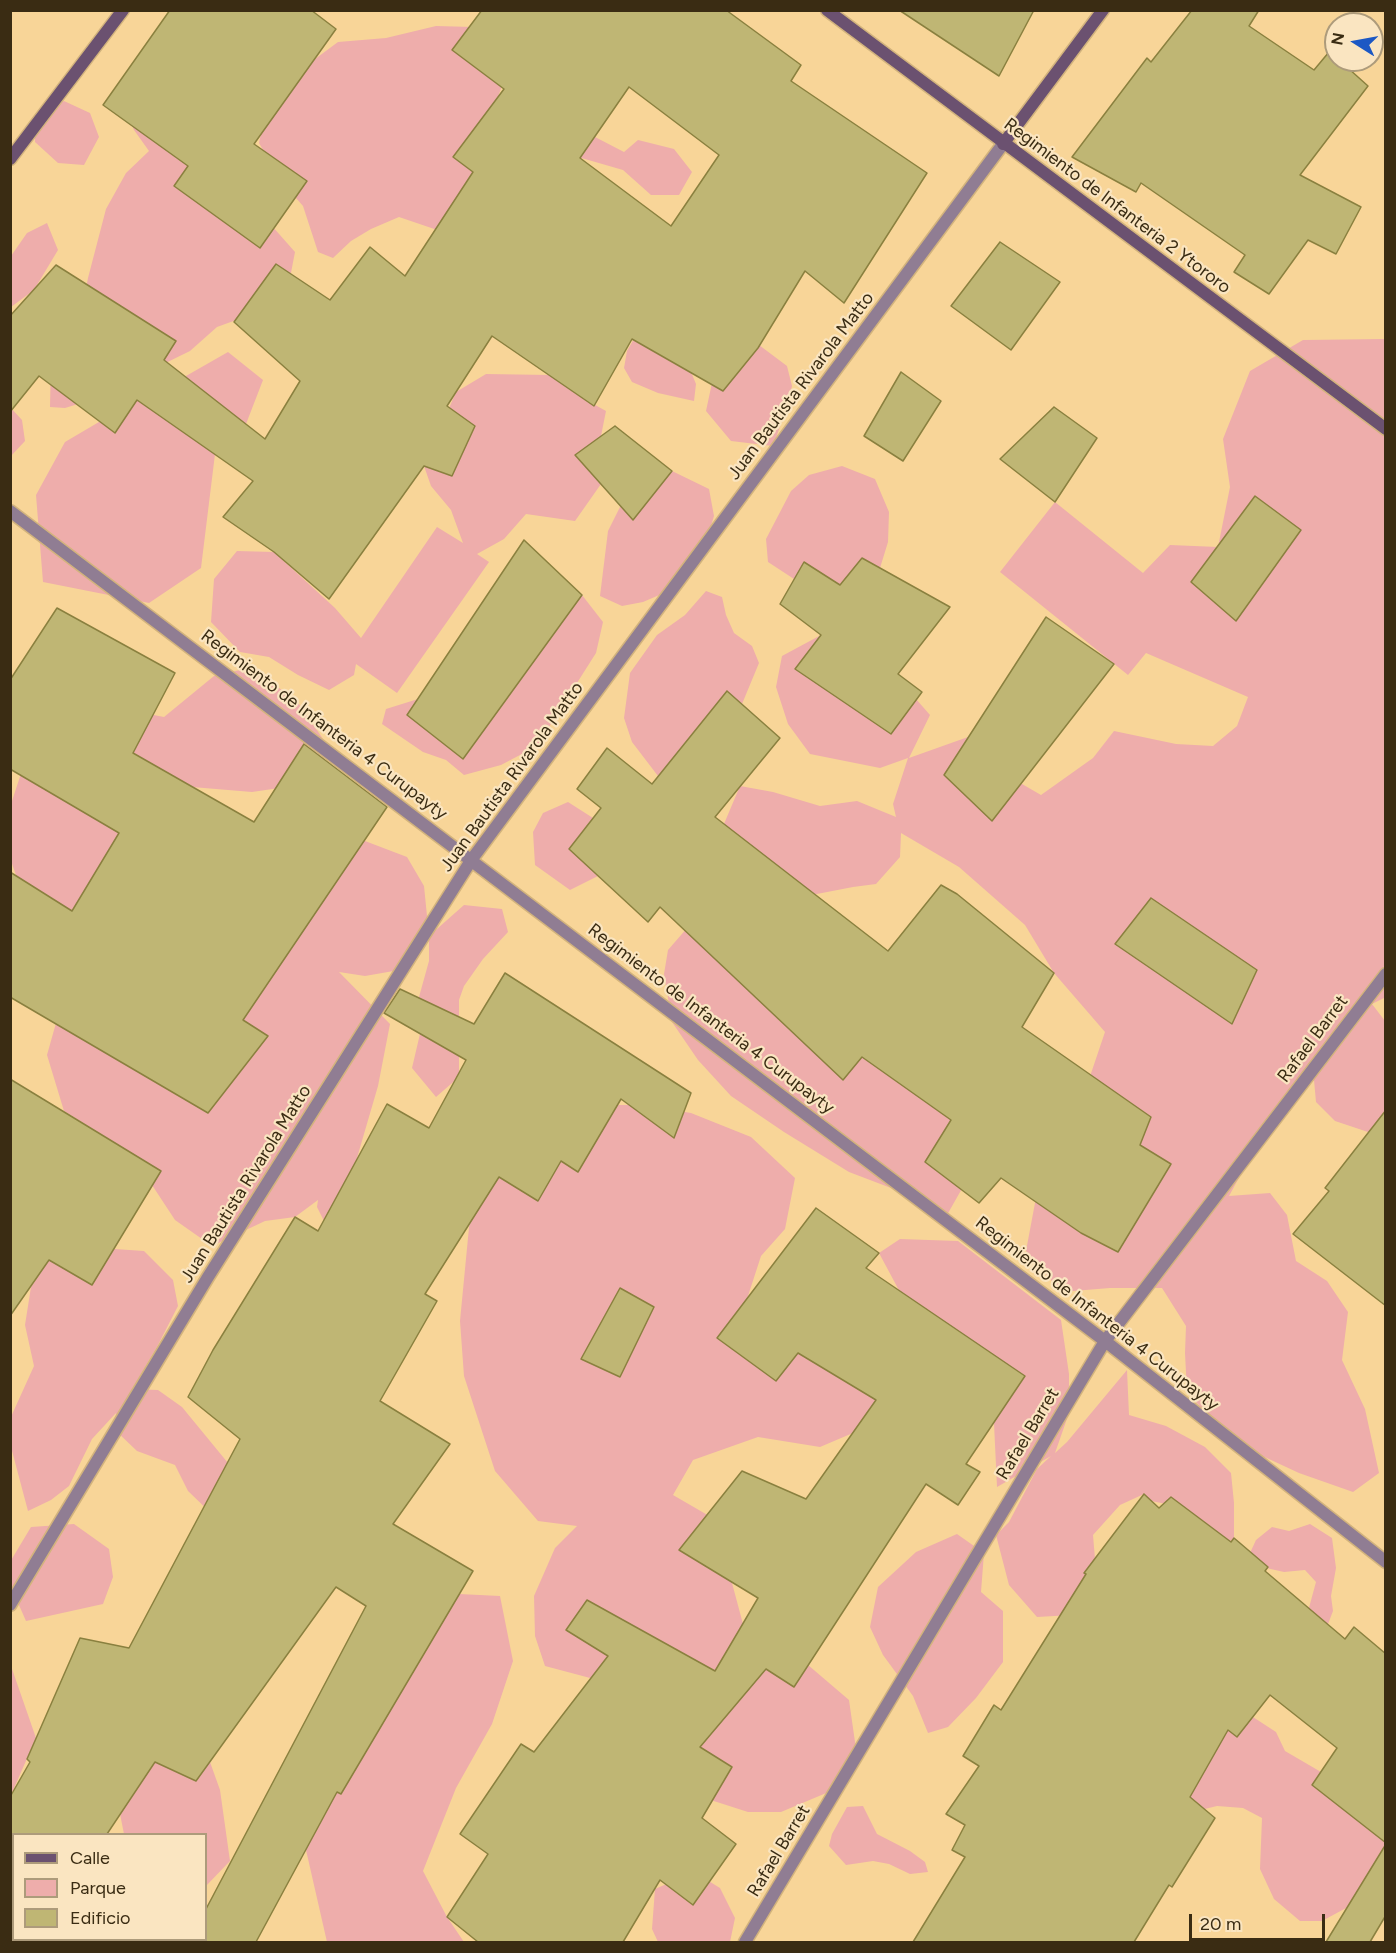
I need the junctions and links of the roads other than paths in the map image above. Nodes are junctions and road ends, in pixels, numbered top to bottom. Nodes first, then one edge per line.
1 (123, 10) edge
2 (827, 10) edge
3 (1103, 10) edge
4 (1003, 144) junction
5 (10, 159) edge
6 (1386, 429) edge
7 (10, 511) edge
8 (472, 859) junction
9 (1386, 974) edge
10 (1105, 1341) junction
11 (1386, 1562) edge
12 (10, 1605) edge
13 (745, 1942) edge

1 - 5 street
2 - 4 street, Regimiento de Infanteria 2 Ytororo
3 - 4 street, Juan Bautista Rivarola Matto
4 - 6 street, Regimiento de Infanteria 2 Ytororo
4 - 8 street, Juan Bautista Rivarola Matto
7 - 8 street, Regimiento de Infanteria 4 Curupayty
8 - 10 street, Regimiento de Infanteria 4 Curupayty
8 - 12 street, Juan Bautista Rivarola Matto
9 - 10 street, Rafael Barret
10 - 11 street, Regimiento de Infanteria 4 Curupayty
10 - 13 street, Rafael Barret

